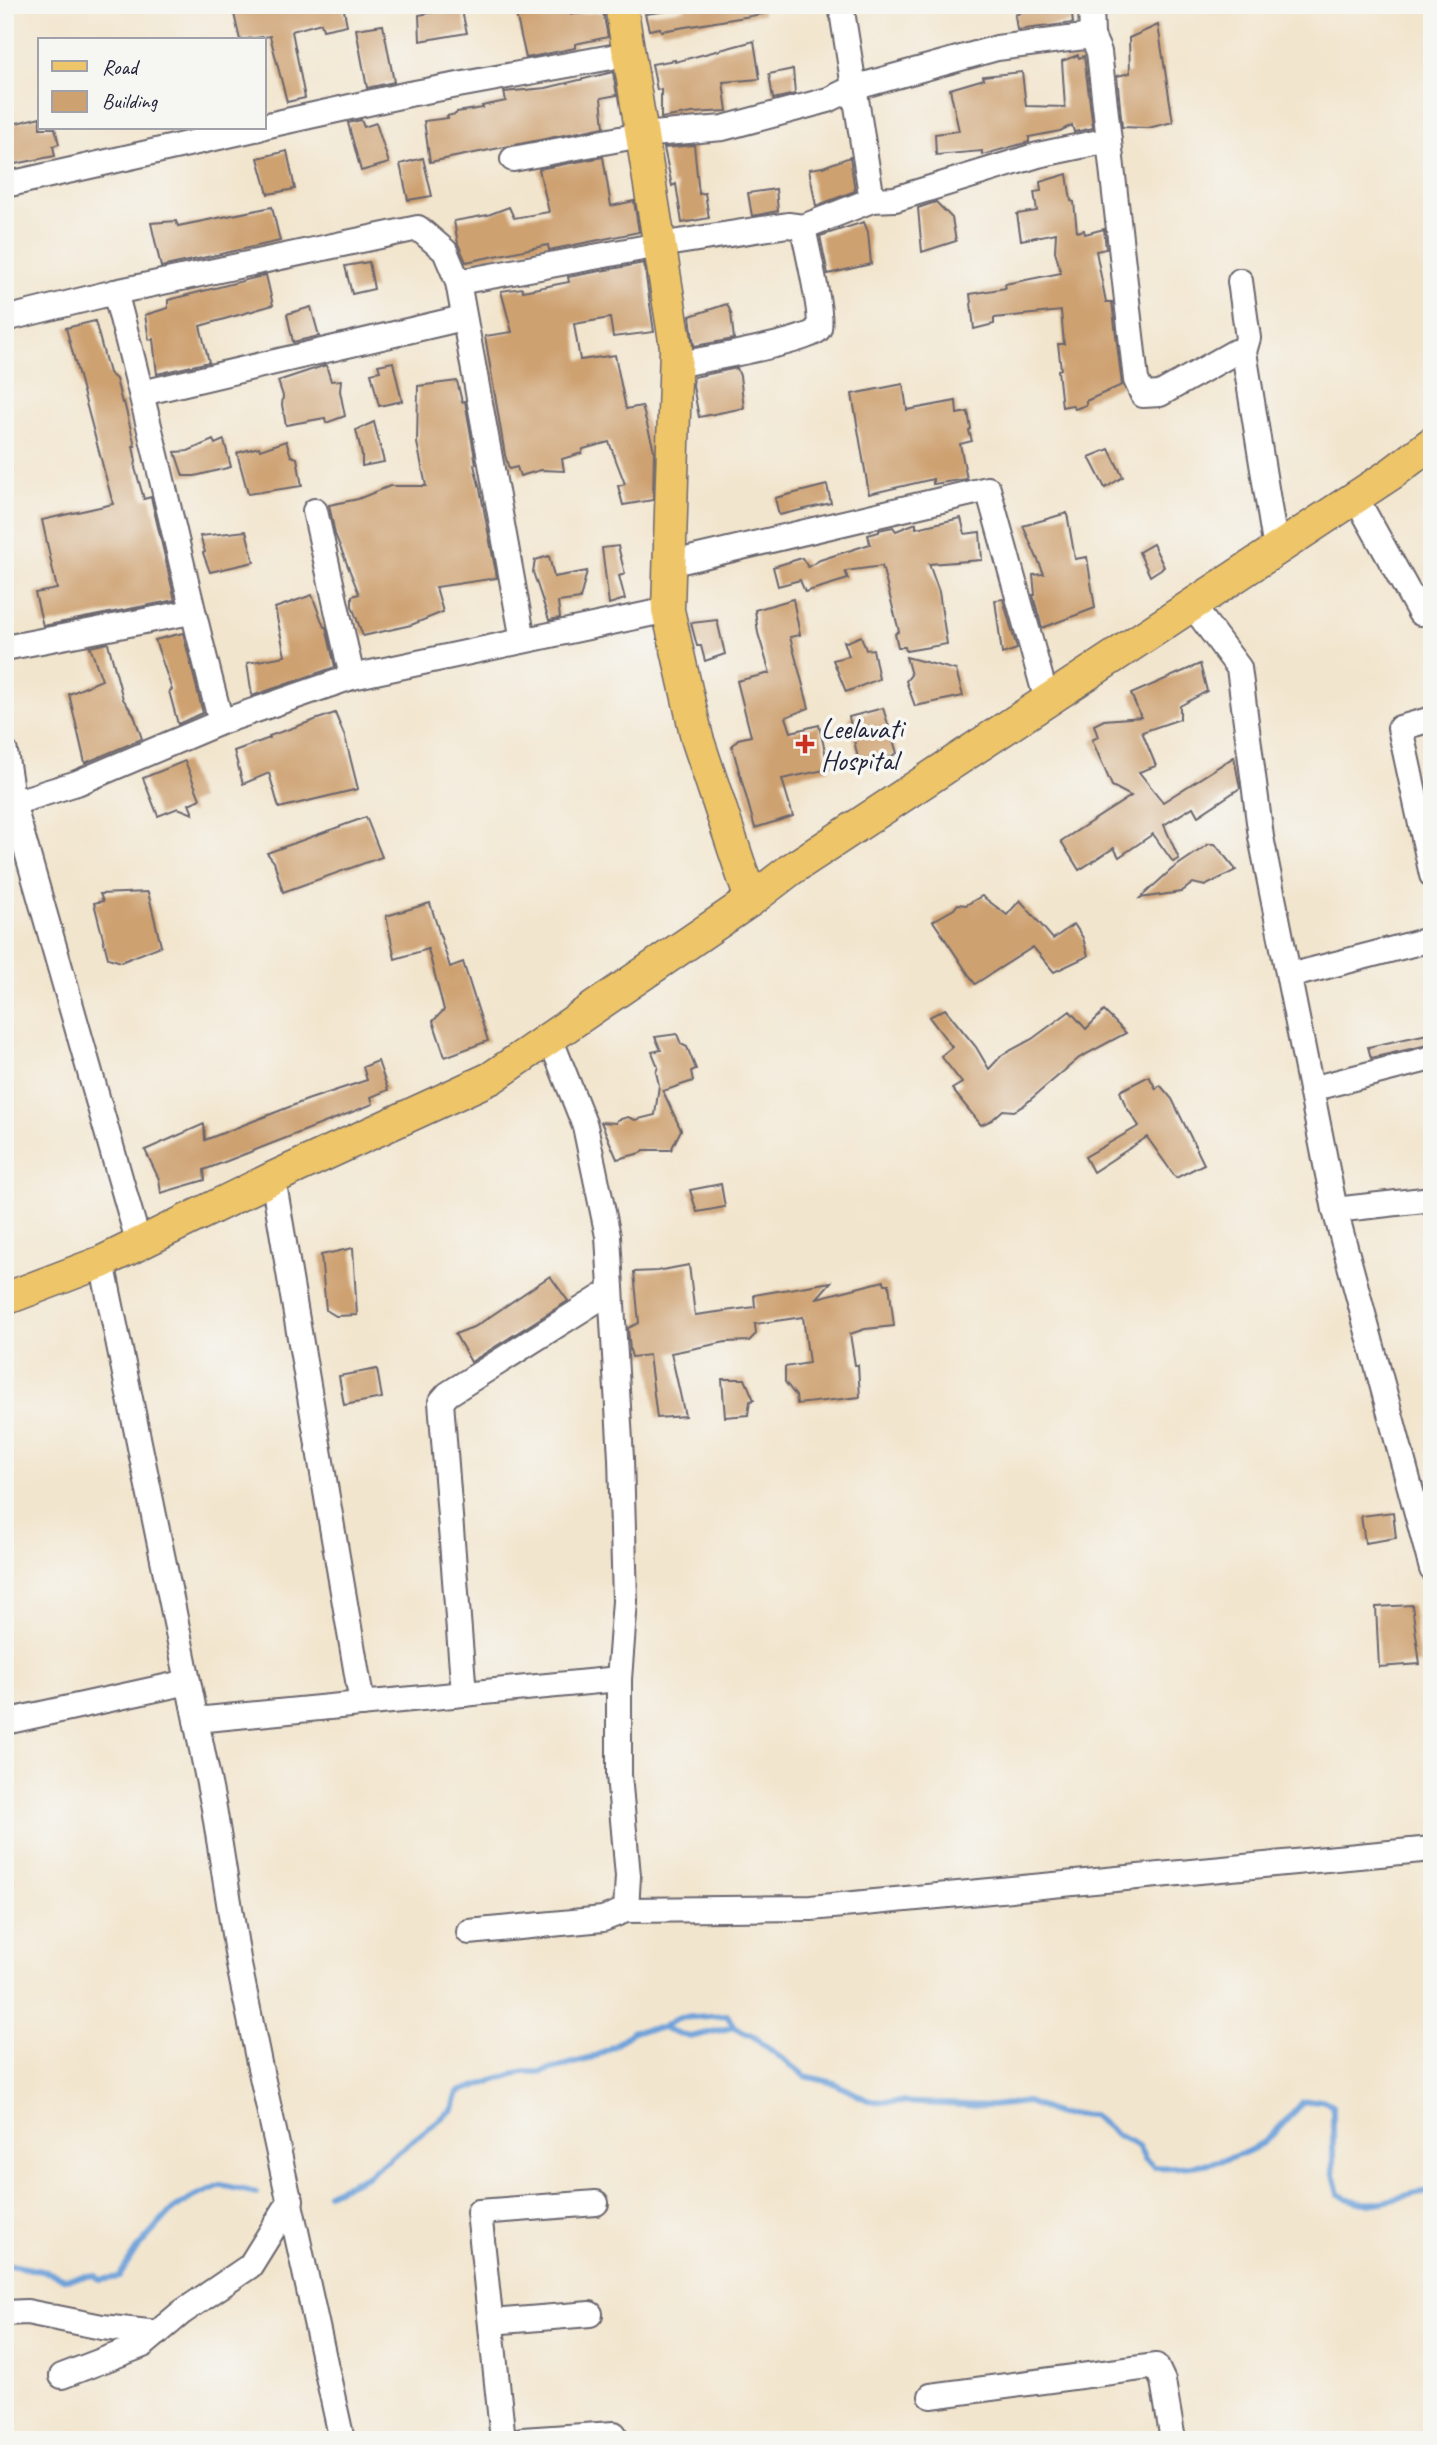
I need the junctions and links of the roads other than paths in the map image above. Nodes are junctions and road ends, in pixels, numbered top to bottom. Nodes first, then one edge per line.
1 (621, 5) edge
2 (841, 5) edge
3 (1091, 5) edge
4 (1093, 36) junction
5 (629, 54) junction
6 (853, 88) junction
7 (266, 127) edge
8 (250, 130) edge
9 (641, 135) junction
10 (1110, 141) junction
11 (513, 159) dead end
12 (5, 185) edge
13 (872, 201) junction
14 (803, 227) junction
15 (659, 245) junction
16 (1240, 281) dead end
17 (458, 282) junction
18 (115, 292) junction
19 (463, 318) junction
20 (5, 319) edge
21 (1244, 352) junction
22 (675, 365) junction
23 (142, 393) junction
24 (1432, 443) edge
25 (1356, 498) junction
26 (315, 511) dead end
27 (1276, 550) junction
28 (669, 564) junction
29 (1192, 605) junction
30 (668, 610) junction
31 (1432, 610) edge
32 (191, 612) junction
33 (523, 640) junction
34 (5, 648) edge
35 (352, 677) junction
36 (1047, 701) junction
37 (1432, 719) edge
38 (221, 722) junction
39 (5, 752) edge
40 (13, 803) junction
41 (1428, 837) edge
42 (1432, 875) edge
43 (751, 900) junction
44 (1432, 939) edge
45 (1289, 976) junction
46 (550, 1038) junction
47 (1432, 1058) edge
48 (1311, 1089) junction
49 (273, 1178) junction
50 (1432, 1199) edge
51 (1335, 1210) junction
52 (139, 1244) junction
53 (102, 1262) junction
54 (611, 1291) junction
55 (5, 1299) edge
56 (1432, 1569) edge
57 (618, 1679) junction
58 (188, 1682) junction
59 (464, 1694) junction
60 (362, 1704) junction
61 (196, 1720) junction
62 (5, 1722) edge
63 (1432, 1849) edge
64 (626, 1910) junction
65 (469, 1932) dead end
66 (291, 2200) junction
67 (596, 2203) dead end
68 (5, 2313) edge
69 (590, 2314) dead end
70 (491, 2322) junction
71 (158, 2333) junction
72 (62, 2376) dead end
73 (931, 2396) dead end
74 (614, 2434) dead end
75 (342, 2440) edge
76 (503, 2440) edge
77 (522, 2440) edge
78 (1173, 2440) edge

1 - 5 main road
2 - 6 street
3 - 4 street
4 - 6 street
4 - 10 street
5 - 7 street
5 - 9 main road
6 - 9 street
6 - 13 street
8 - 12 street
9 - 11 street
9 - 15 main road
10 - 13 street
10 - 21 street
13 - 14 street
14 - 15 street
14 - 22 street
15 - 17 street
15 - 22 main road
16 - 21 street
17 - 18 street
17 - 19 street
18 - 20 street
18 - 23 street
19 - 23 street
19 - 33 street
21 - 27 street
22 - 28 main road
23 - 32 street
24 - 25 main road
25 - 27 main road
25 - 31 street
26 - 35 street
27 - 29 main road
28 - 30 main road
28 - 36 street
29 - 36 main road
29 - 45 street
30 - 33 street
30 - 43 main road
32 - 34 street
32 - 38 street
33 - 35 street
35 - 38 street
36 - 43 main road
37 - 41 street
38 - 40 street
39 - 40 street
40 - 52 street
41 - 42 street
43 - 46 main road
44 - 45 street
45 - 48 street
46 - 49 main road
46 - 54 street
47 - 48 street
48 - 51 street
49 - 52 main road
49 - 60 street
50 - 51 street
51 - 56 street
52 - 53 main road
53 - 55 main road
53 - 58 street
54 - 57 street
54 - 59 street
57 - 59 street
57 - 64 street
58 - 61 street
58 - 62 street
59 - 60 street
60 - 61 street
61 - 66 street
63 - 64 street
64 - 65 street
66 - 71 street
66 - 75 street
67 - 70 street
68 - 71 street
69 - 70 street
70 - 76 street
71 - 72 street
73 - 78 street
74 - 77 street

